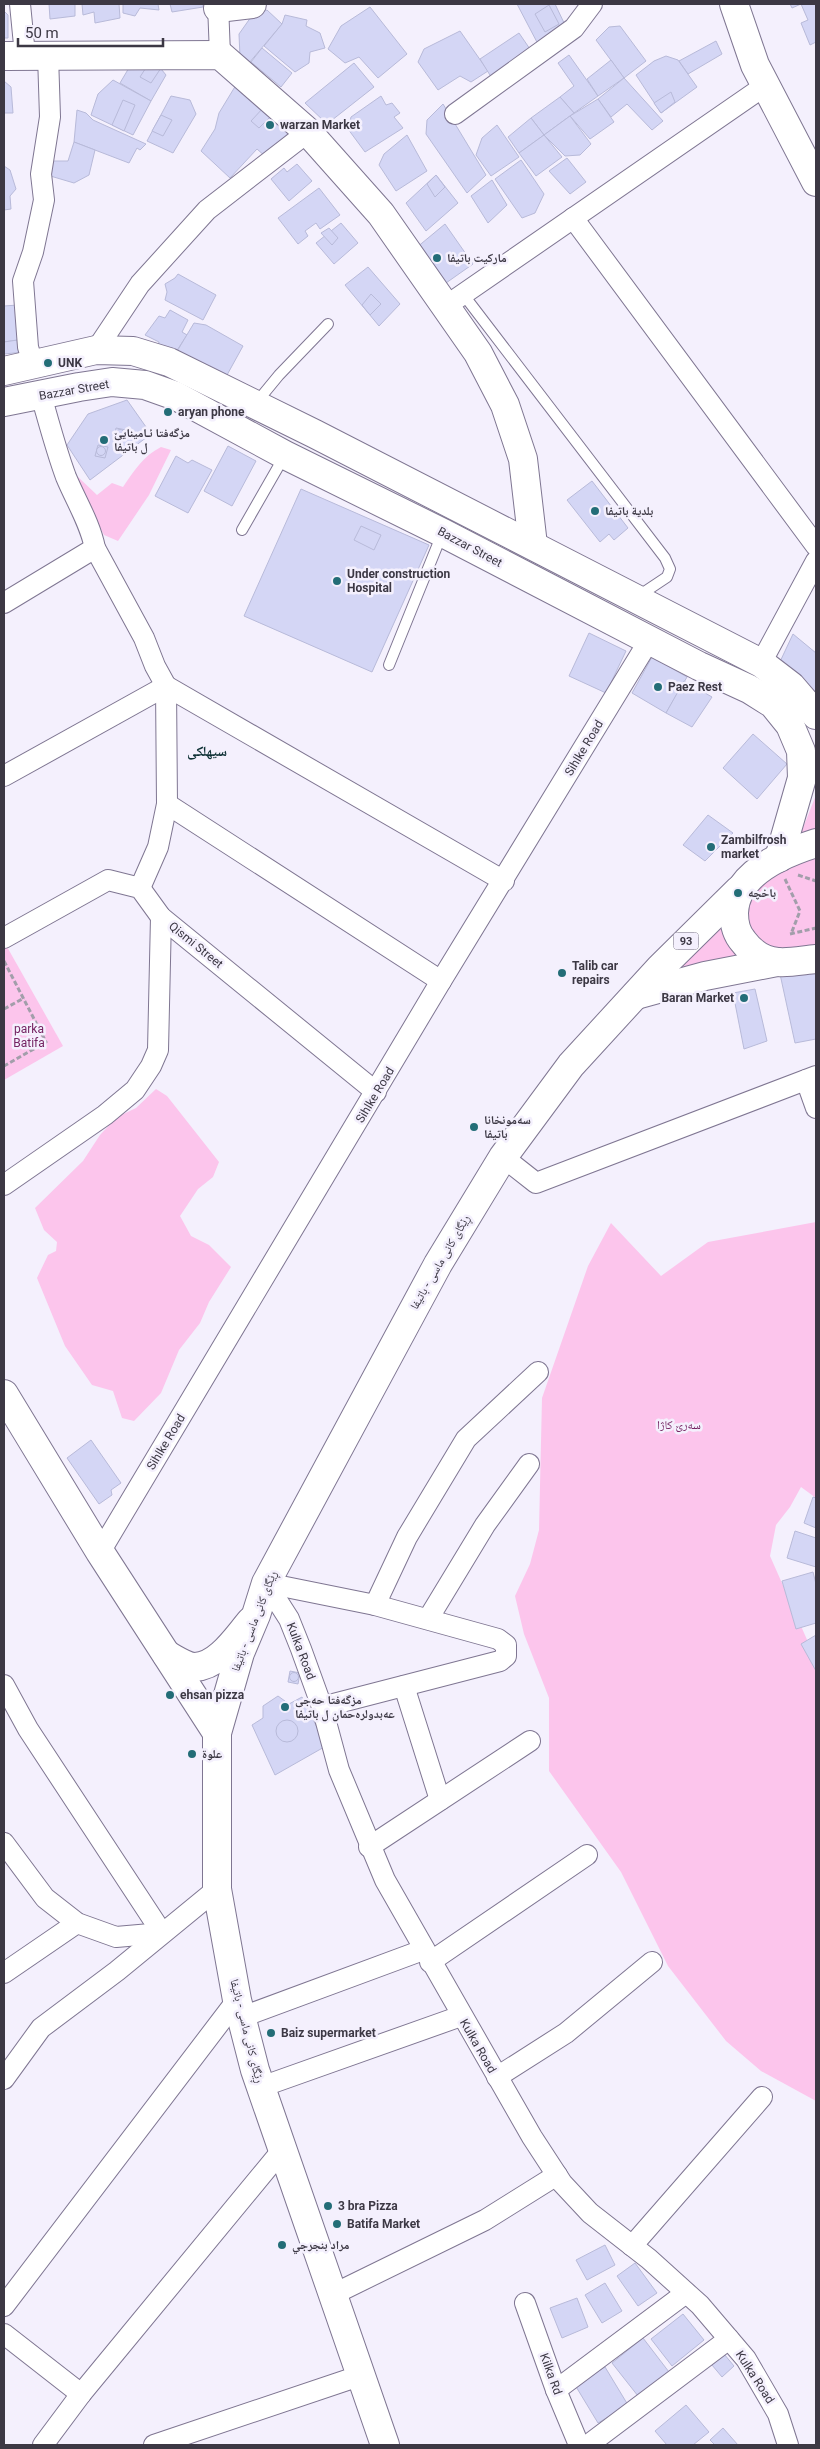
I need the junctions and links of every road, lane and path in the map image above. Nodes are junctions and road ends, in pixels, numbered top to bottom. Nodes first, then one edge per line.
1 (20, 4) edge
2 (252, 4) edge
3 (734, 4) edge
4 (218, 6) edge
5 (593, 7) edge
6 (26, 55) edge
7 (220, 55) junction
8 (766, 85) junction
9 (455, 114) dead end
10 (308, 132) junction
11 (813, 166) edge
12 (573, 218) junction
13 (454, 300) junction
14 (328, 324) dead end
15 (96, 350) junction
16 (33, 364) junction
17 (4, 371) edge
18 (41, 395) junction
19 (4, 402) edge
20 (256, 404) junction
21 (315, 434) junction
22 (292, 459) junction
23 (242, 530) dead end
24 (443, 532) junction
25 (533, 544) junction
26 (816, 546) edge
27 (95, 548) junction
28 (816, 561) edge
29 (634, 599) junction
30 (4, 603) edge
31 (650, 639) junction
32 (761, 663) junction
33 (389, 665) dead end
34 (166, 686) junction
35 (816, 714) edge
36 (4, 776) edge
37 (167, 804) junction
38 (816, 843) edge
39 (781, 867) junction
40 (504, 880) junction
41 (140, 888) junction
42 (739, 890) junction
43 (161, 917) junction
44 (791, 934) dead end
45 (4, 938) edge
46 (816, 959) edge
47 (4, 961) edge
48 (777, 962) junction
49 (442, 981) junction
50 (636, 995) junction
51 (24, 998) junction
52 (4, 1009) edge
53 (4, 1066) edge
54 (811, 1078) edge
55 (376, 1092) junction
56 (816, 1108) edge
57 (503, 1157) junction
58 (4, 1185) edge
59 (538, 1372) dead end
60 (4, 1394) edge
61 (529, 1464) dead end
62 (100, 1552) junction
63 (266, 1583) junction
64 (375, 1605) junction
65 (256, 1615) junction
66 (428, 1619) junction
67 (167, 1655) junction
68 (4, 1685) edge
69 (404, 1686) junction
70 (322, 1707) junction
71 (217, 1733) junction
72 (530, 1741) dead end
73 (440, 1800) junction
74 (4, 1843) edge
75 (369, 1847) junction
76 (587, 1855) dead end
77 (217, 1889) junction
78 (77, 1922) junction
79 (162, 1933) junction
80 (426, 1956) junction
81 (652, 1962) dead end
82 (4, 1973) edge
83 (239, 2009) junction
84 (461, 2016) junction
85 (496, 2077) junction
86 (4, 2079) edge
87 (261, 2087) junction
88 (762, 2097) dead end
89 (283, 2149) junction
90 (557, 2175) junction
91 (632, 2246) junction
92 (686, 2293) junction
93 (334, 2294) junction
94 (525, 2303) dead end
95 (4, 2306) edge
96 (4, 2334) edge
97 (729, 2340) junction
98 (362, 2375) junction
99 (556, 2390) junction
100 (80, 2394) junction
101 (43, 2445) edge
102 (154, 2445) edge
103 (385, 2445) edge
104 (579, 2445) edge
105 (588, 2445) edge
106 (788, 2445) edge

1 - 6 street
2 - 4 main road
3 - 8 main road
4 - 7 street
5 - 9 street
6 - 7 main road
6 - 16 street
7 - 10 main road
8 - 11 main road
8 - 12 street
10 - 13 main road
10 - 15 street
12 - 13 street
12 - 26 street
13 - 25 main road
13 - 29 lane
14 - 20 lane
15 - 16 main road
15 - 20 main road
16 - 17 main road
18 - 19 main road, Bazzar Street
18 - 22 main road, Bazzar Street
18 - 27 street
20 - 21 main road
21 - 22 main road
21 - 25 main road
22 - 23 lane
22 - 24 main road, Bazzar Street
24 - 31 main road, Bazzar Street
24 - 33 lane
25 - 29 main road
27 - 30 street
27 - 34 street
28 - 32 street
29 - 32 main road
31 - 39 main road, Bazzar Street
31 - 40 street, Sihlke Road
32 - 35 main road
34 - 36 street
34 - 37 street
34 - 40 street
37 - 41 street
37 - 49 street
38 - 39 main road, ڕێگای کانی ماسی - باتيفا
39 - 42 main road, ڕێگای کانی ماسی - باتيفا
39 - 44 path
40 - 49 street, Sihlke Road
41 - 43 street, Qismi Street
41 - 45 street
42 - 48 main road
42 - 50 main road, ڕێگای کانی ماسی - باتيفا / 93
43 - 55 street, Qismi Street
43 - 58 street
46 - 48 main road
47 - 51 path
48 - 50 main road
49 - 55 street, Sihlke Road
50 - 57 main road, ڕێگای کانی ماسی - باتيفا / 93
51 - 52 path
51 - 53 path
54 - 56 street
54 - 57 street
55 - 62 street, Sihlke Road
57 - 63 main road, ڕێگای کانی ماسی - باتيفا / 93
59 - 64 street
60 - 62 main road
61 - 66 street
62 - 67 main road
63 - 64 street
63 - 65 main road, ڕێگای کانی ماسی - باتيفا / 93
63 - 70 street, Kulka Road
64 - 66 street
65 - 67 main road
65 - 71 main road, ڕێگای کانی ماسی - باتيفا / 93
66 - 69 street
67 - 71 main road
68 - 79 street
69 - 70 street
69 - 73 street
70 - 75 street, Kulka Road
71 - 77 main road, ڕێگای کانی ماسی - باتيفا / 93
72 - 73 street
73 - 75 street
74 - 78 street
75 - 80 street, Kulka Road
76 - 80 street
77 - 79 street
77 - 83 main road, ڕێگای کانی ماسی - باتيفا / 93
78 - 79 street
78 - 82 street
79 - 86 street
80 - 83 street
80 - 84 street, Kulka Road
81 - 85 street
83 - 87 main road, ڕێگای کانی ماسی - باتيفا / 93
83 - 95 street
84 - 85 street, Kulka Road
84 - 87 street
85 - 90 street, Kulka Road
87 - 89 main road, ڕێگای کانی ماسی - باتيفا / 93
88 - 91 street
89 - 93 main road, ڕێگای کانی ماسی - باتيفا / 93
89 - 100 street
90 - 91 street, Kulka Road
90 - 93 street
91 - 92 street, Kulka Road
92 - 97 street, Kulka Road
92 - 99 street
93 - 98 main road, ڕێگای کانی ماسی - باتيفا / 93
94 - 99 street, Kilka Rd
96 - 100 street
97 - 105 street
97 - 106 street, Kulka Road
98 - 102 street
98 - 103 main road, ڕێگای کانی ماسی - باتيفا / 93
99 - 104 street, Kilka Rd
100 - 101 street

